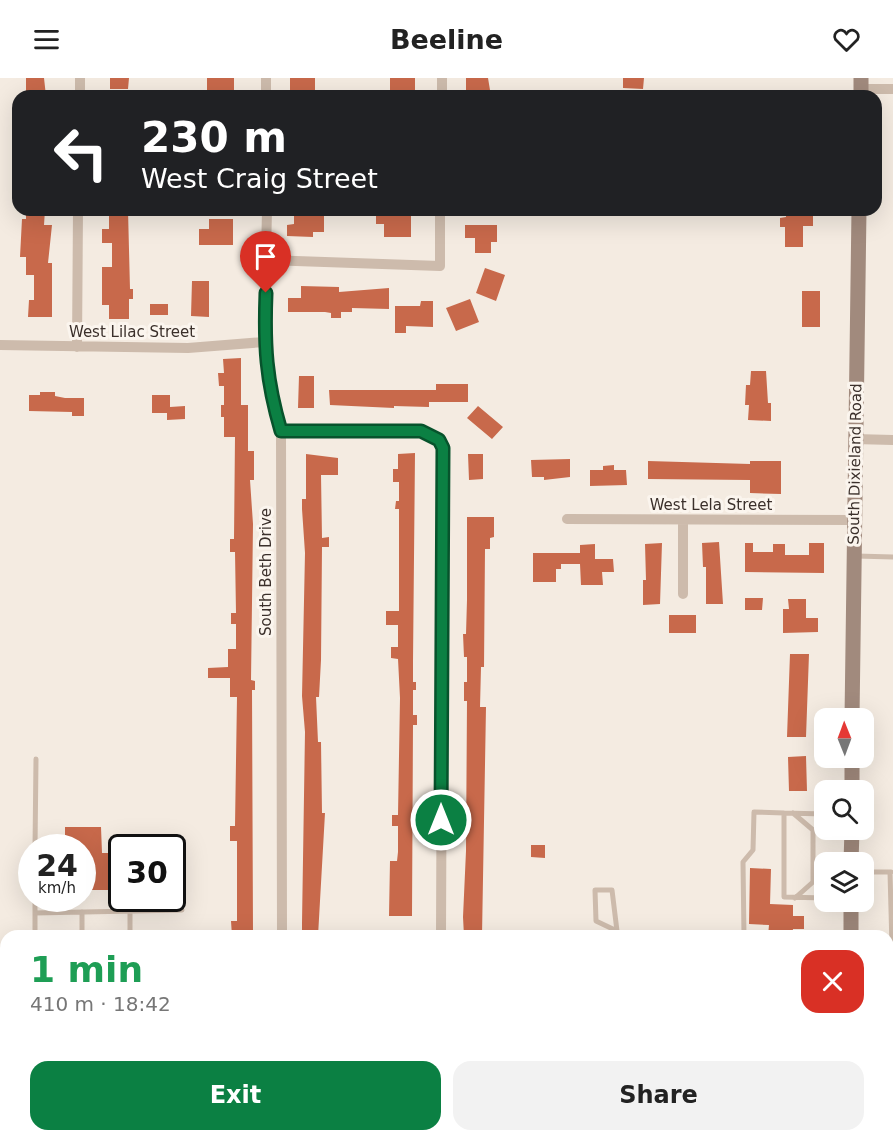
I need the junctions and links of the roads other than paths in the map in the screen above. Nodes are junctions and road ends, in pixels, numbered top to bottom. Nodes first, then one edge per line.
1 (861, 88) edge
2 (893, 89) edge
3 (78, 216) edge
4 (267, 216) edge
5 (440, 216) edge
6 (859, 216) edge
7 (267, 260) junction
8 (264, 342) junction
9 (0, 345) edge
10 (77, 347) junction
11 (281, 431) junction
12 (855, 439) junction
13 (893, 440) edge
14 (567, 519) dead end
15 (854, 520) junction
16 (683, 521) junction
17 (854, 556) junction
18 (893, 557) edge
19 (683, 594) dead end
20 (852, 708) edge
21 (36, 759) dead end
22 (784, 813) junction
23 (793, 813) junction
24 (814, 814) edge
25 (35, 834) edge
26 (874, 872) edge
27 (891, 872) edge
28 (795, 898) junction
29 (814, 898) edge
30 (82, 912) joint
31 (130, 912) edge
32 (851, 912) edge
33 (35, 913) joint
34 (35, 930) edge
35 (82, 930) edge
36 (129, 930) edge
37 (282, 930) edge
38 (441, 930) edge
39 (612, 930) edge
40 (617, 930) edge
41 (744, 930) edge
42 (851, 930) edge
43 (892, 930) edge

1 - 2 street
3 - 10 street
4 - 7 street, South Beth Drive
5 - 7 street
6 - 12 main road, South Dixieland Road
7 - 8 street, South Beth Drive
8 - 10 street, West Lilac Street
8 - 11 street, South Beth Drive
9 - 10 street, West Lilac Street
11 - 37 street, South Beth Drive
11 - 38 street
12 - 13 street
12 - 15 main road, South Dixieland Road
14 - 16 street, West Lela Street
15 - 16 street, West Lela Street
15 - 17 main road, South Dixieland Road
16 - 19 street
17 - 18 lane
17 - 20 main road, South Dixieland Road
21 - 25 lane
22 - 23 lane
22 - 28 lane
22 - 41 lane
23 - 24 lane
23 - 28 lane
26 - 27 lane
27 - 43 lane
28 - 29 lane
30 - 33 lane
30 - 35 lane
31 - 36 lane
32 - 42 main road
33 - 34 lane
39 - 40 lane

